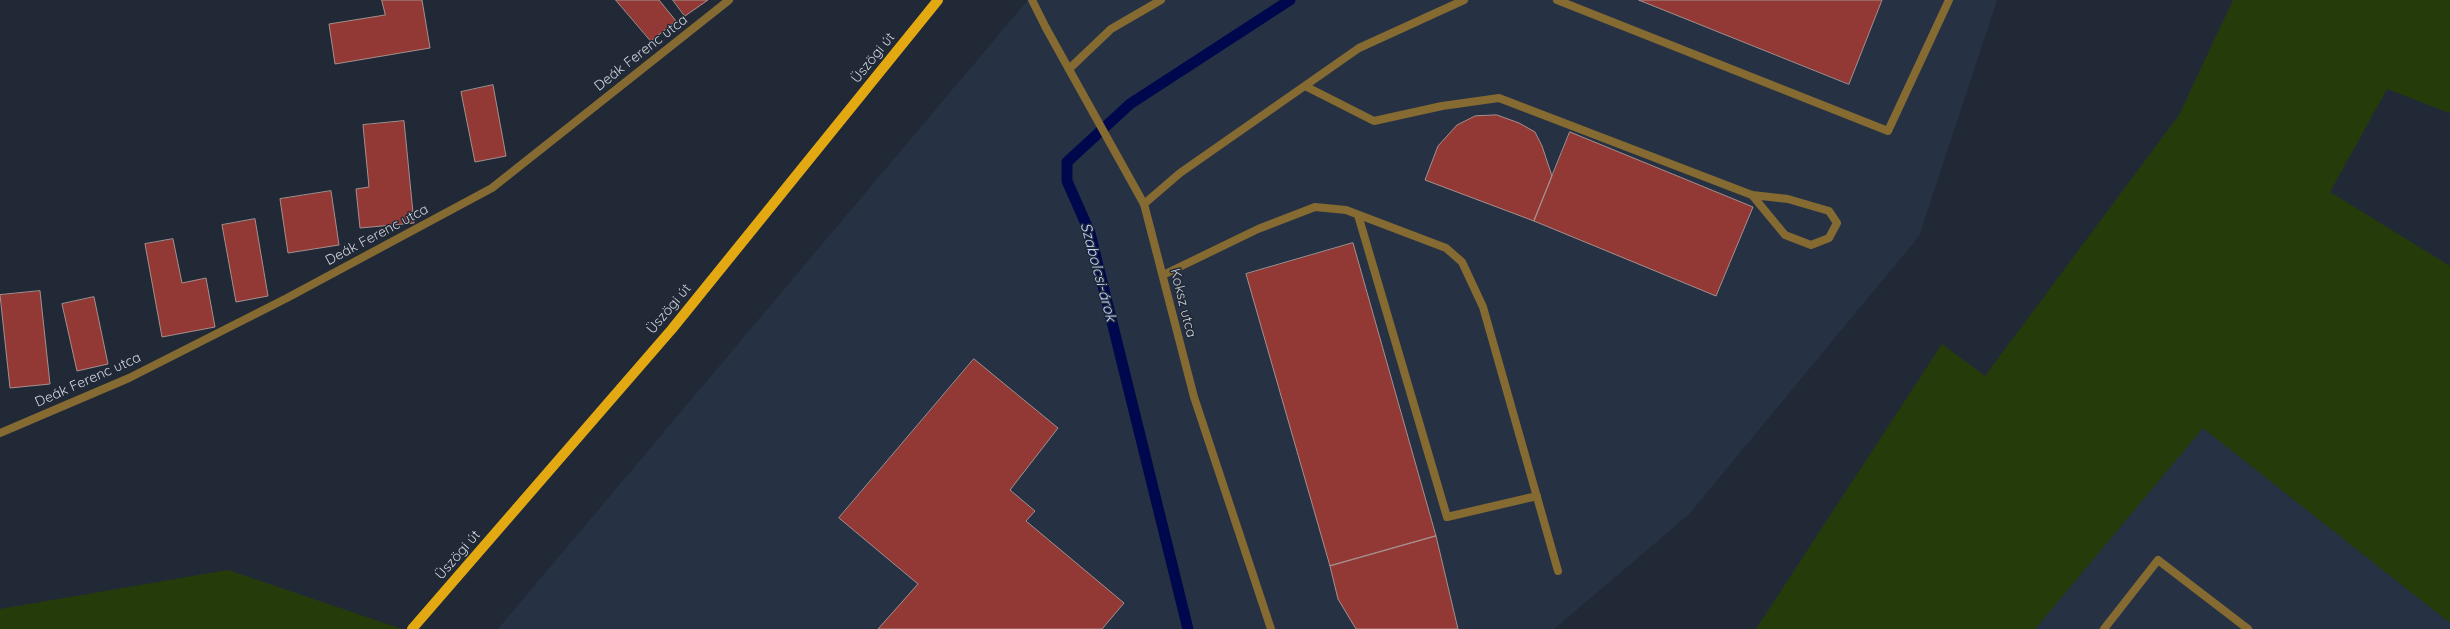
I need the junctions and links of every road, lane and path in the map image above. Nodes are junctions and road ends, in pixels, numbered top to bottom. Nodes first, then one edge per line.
1 (729, 0) edge
2 (938, 0) edge
3 (1032, 0) edge
4 (1152, 0) edge
5 (1161, 0) edge
6 (1464, 0) edge
7 (1557, 0) edge
8 (1950, 0) edge
9 (1146, 9) junction
10 (1069, 69) junction
11 (1305, 86) junction
12 (1752, 195) junction
13 (1144, 204) junction
14 (1358, 216) junction
15 (1163, 275) junction
16 (0, 433) edge
17 (1536, 496) junction
18 (1558, 571) dead end
19 (412, 629) edge
20 (1271, 629) edge
21 (2104, 629) edge
22 (2248, 629) edge

1 - 16 street, Deák Ferenc utca
2 - 19 main road, Üszögi út
3 - 10 street, Koksz utca
4 - 9 street
5 - 9 street
6 - 11 street
7 - 8 street
9 - 10 street
10 - 13 street, Koksz utca
11 - 12 street
11 - 13 street
12 - 12 street
13 - 15 street, Koksz utca
14 - 15 street
14 - 17 street
14 - 17 street
15 - 20 street, Koksz utca
17 - 18 street
21 - 22 street

